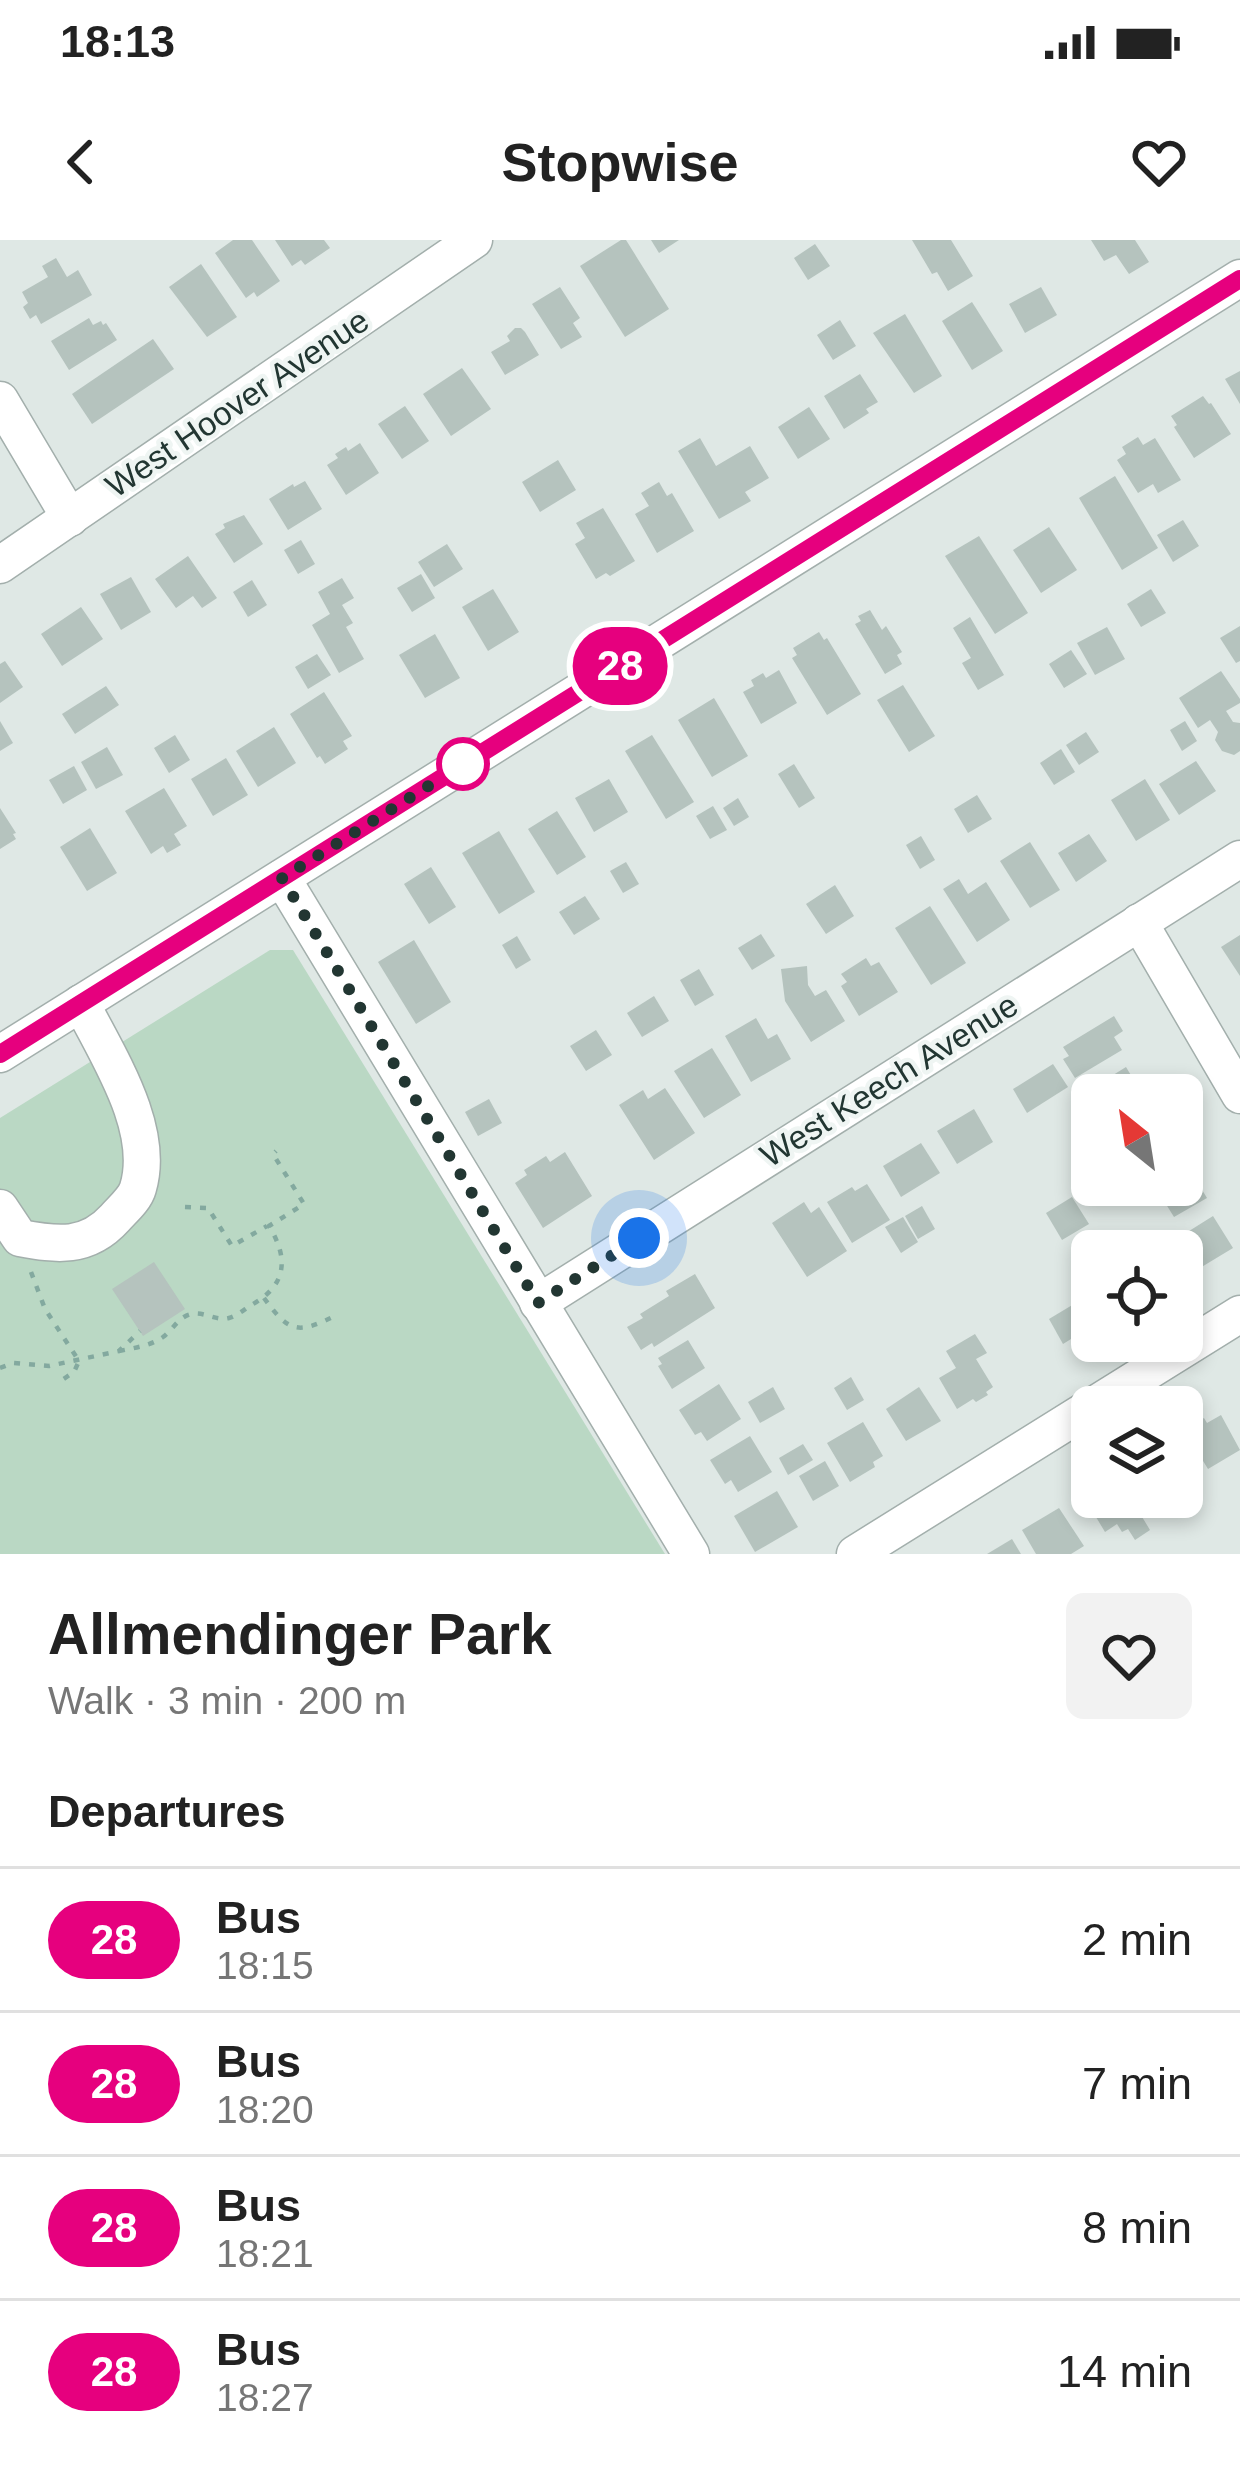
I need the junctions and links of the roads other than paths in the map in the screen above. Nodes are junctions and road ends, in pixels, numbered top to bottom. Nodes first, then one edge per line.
1 (474, 240) edge
2 (1240, 278) edge
3 (0, 400) edge
4 (70, 518) junction
5 (0, 565) edge
6 (1240, 859) edge
7 (282, 878) junction
8 (1139, 922) junction
9 (81, 1003) junction
10 (0, 1054) edge
11 (1240, 1095) edge
12 (10, 1223) edge
13 (538, 1303) junction
14 (1240, 1314) edge
15 (691, 1554) edge
16 (855, 1554) edge

1 - 4 street, West Hoover Avenue
2 - 7 street
3 - 4 street
4 - 5 street, West Hoover Avenue
6 - 8 street, West Keech Avenue
7 - 9 street
7 - 13 street
8 - 11 street
8 - 13 street, West Keech Avenue
9 - 10 street
9 - 12 street
13 - 15 street
14 - 16 street

